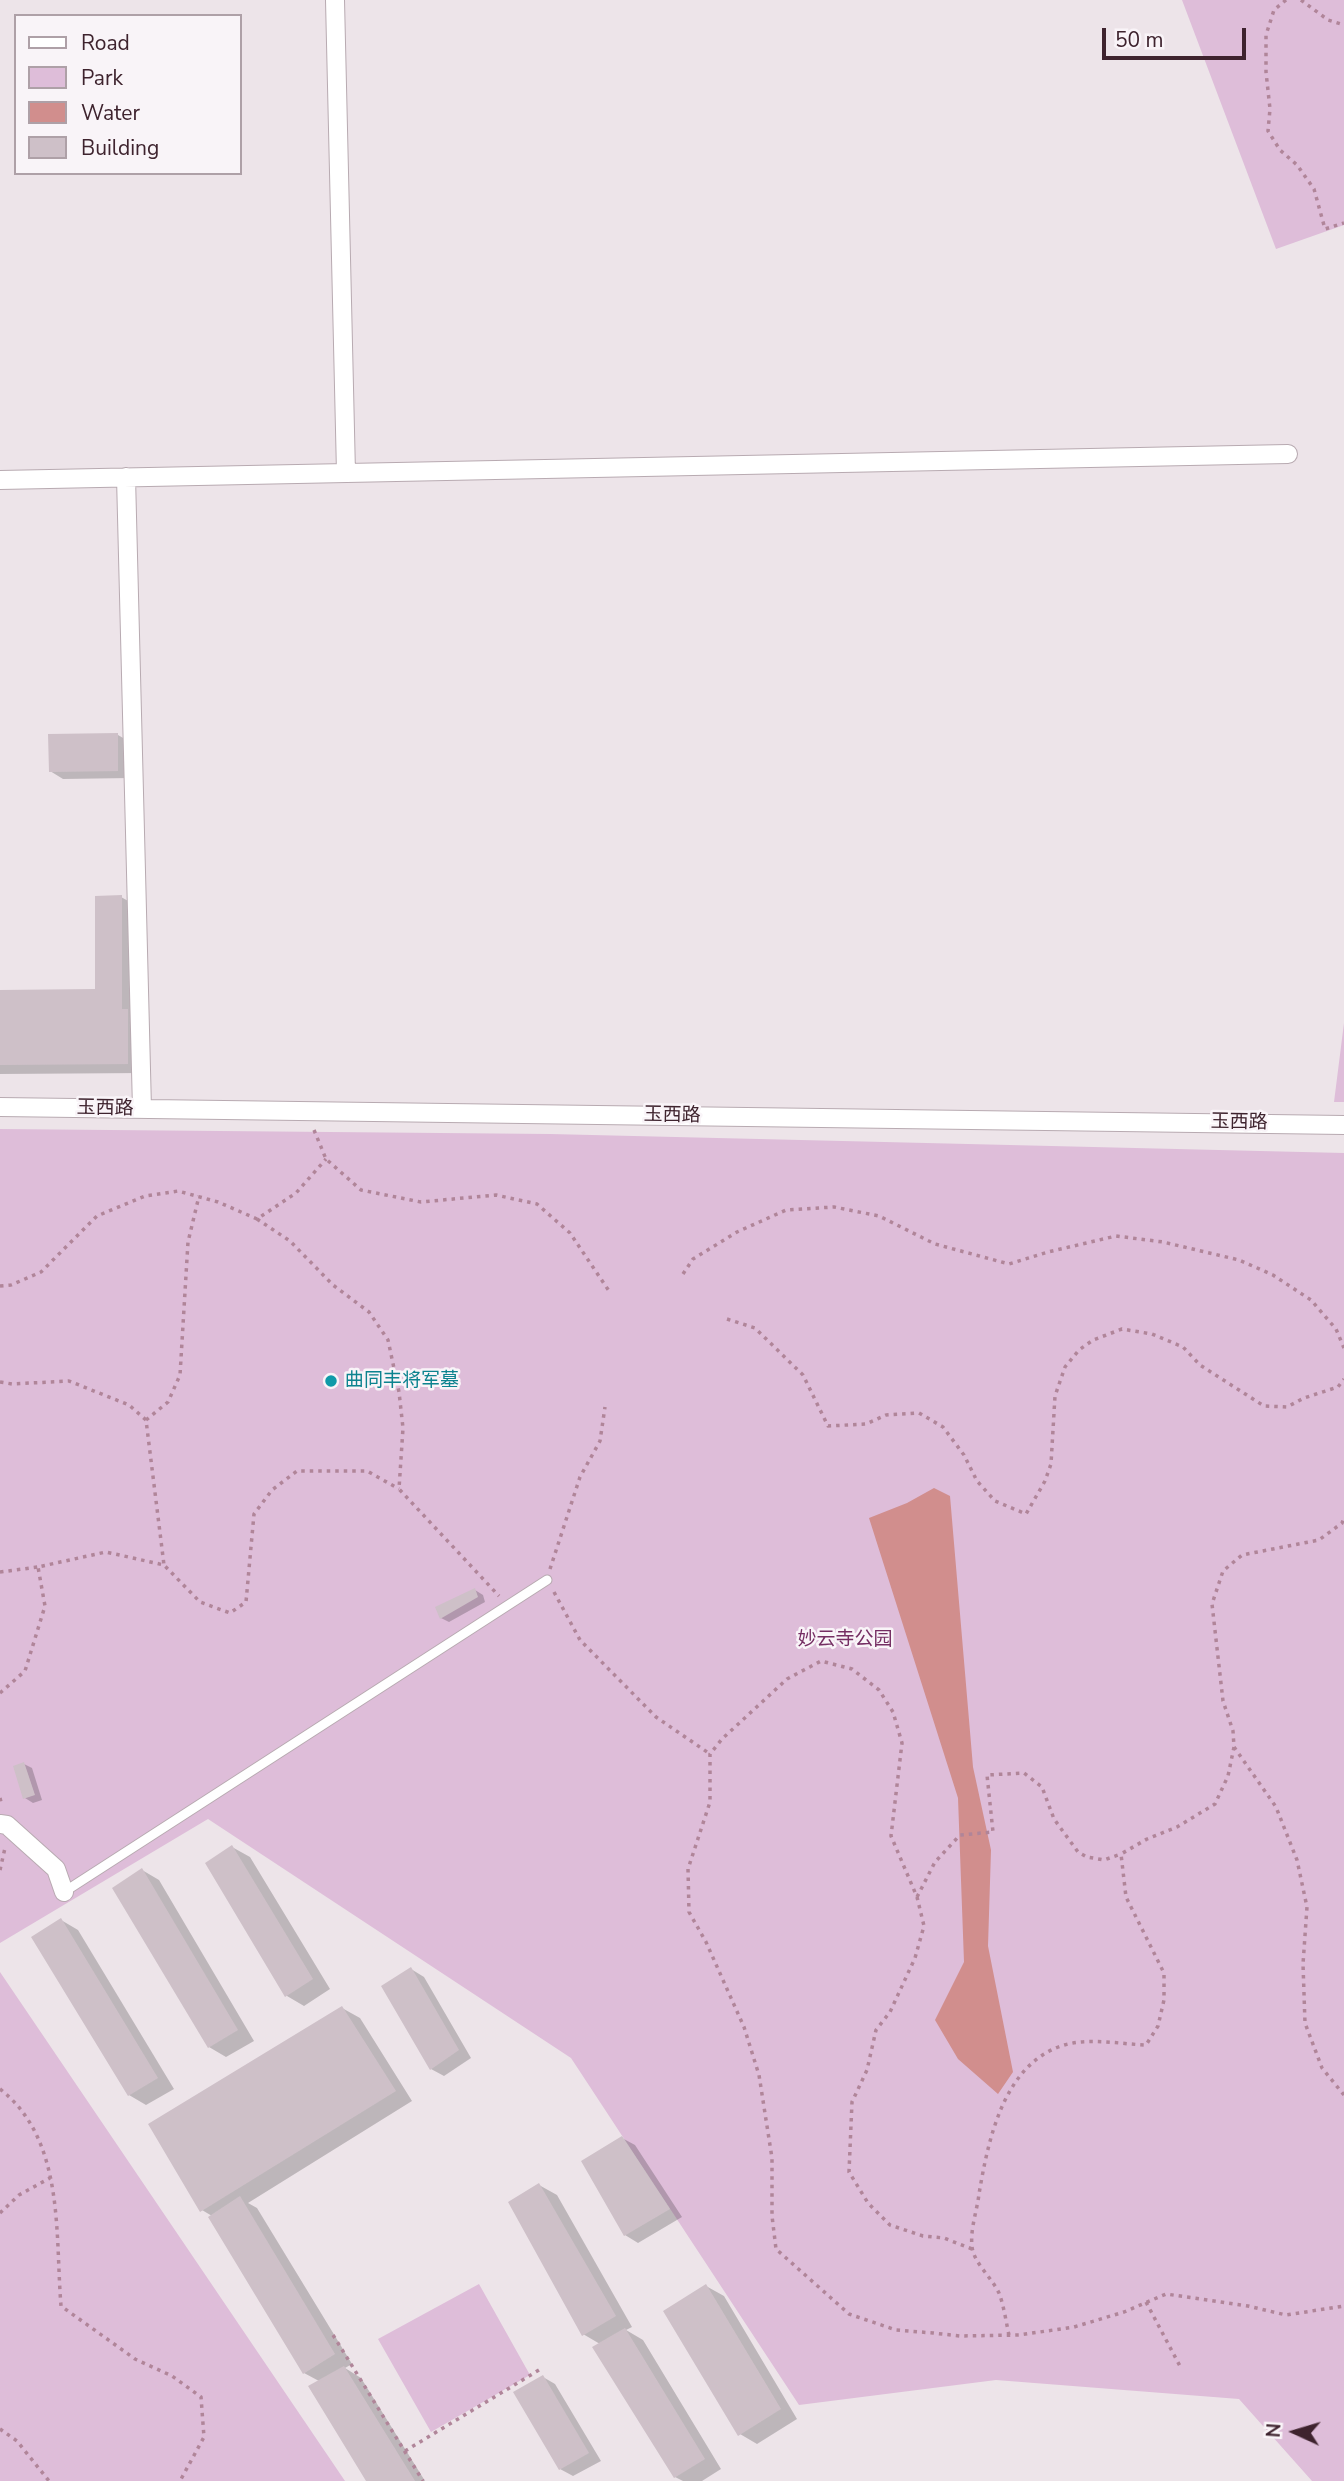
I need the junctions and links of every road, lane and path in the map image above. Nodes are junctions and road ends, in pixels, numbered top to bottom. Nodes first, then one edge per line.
1 (335, 0) edge
2 (1286, 0) edge
3 (1301, 0) edge
4 (1344, 24) edge
5 (1344, 223) edge
6 (1288, 454) dead end
7 (346, 473) junction
8 (126, 477) junction
9 (0, 480) edge
10 (0, 1107) edge
11 (142, 1109) junction
12 (307, 1111) junction
13 (1344, 1125) edge
14 (326, 1159) junction
15 (198, 1196) junction
16 (257, 1219) junction
17 (683, 1274) dead end
18 (0, 1286) edge
19 (609, 1292) dead end
20 (727, 1319) dead end
21 (1344, 1348) edge
22 (1344, 1379) edge
23 (0, 1382) edge
24 (605, 1407) dead end
25 (146, 1420) junction
26 (399, 1489) junction
27 (1344, 1518) edge
28 (164, 1565) junction
29 (38, 1567) junction
30 (0, 1572) edge
31 (547, 1580) junction
32 (507, 1605) junction
33 (0, 1693) edge
34 (1234, 1747) junction
35 (710, 1754) junction
36 (0, 1824) edge
37 (1121, 1854) junction
38 (64, 1892) joint
39 (917, 1897) junction
40 (0, 2089) edge
41 (1344, 2095) edge
42 (50, 2178) junction
43 (0, 2213) edge
44 (972, 2249) junction
45 (1146, 2302) junction
46 (1344, 2306) edge
47 (333, 2335) dead end
48 (1009, 2335) junction
49 (1181, 2368) dead end
50 (539, 2370) dead end
51 (0, 2429) edge
52 (405, 2451) junction
53 (49, 2481) edge
54 (180, 2481) edge
55 (423, 2481) edge

1 - 7 street
2 - 5 path
3 - 4 path
6 - 7 street
7 - 8 street
8 - 9 street
8 - 11 street
10 - 11 street, 玉西路
11 - 12 street, 玉西路
12 - 13 street, 玉西路
12 - 14 path
14 - 16 path
14 - 19 path
15 - 16 path
15 - 18 path
15 - 25 path
16 - 26 path
17 - 21 path
20 - 22 path
23 - 25 path
24 - 31 path
25 - 28 path
26 - 28 path
26 - 32 path
27 - 34 path
28 - 29 path
29 - 30 path
29 - 33 path
31 - 32 lane
31 - 35 path
32 - 38 lane
34 - 37 path
34 - 41 path
35 - 39 path
35 - 48 path
36 - 38 street
37 - 39 path
37 - 44 path
39 - 44 path
40 - 42 path
42 - 43 path
42 - 54 path
44 - 48 path
45 - 46 path
45 - 48 path
45 - 49 path
47 - 52 path
50 - 52 path
51 - 53 path
52 - 55 path

